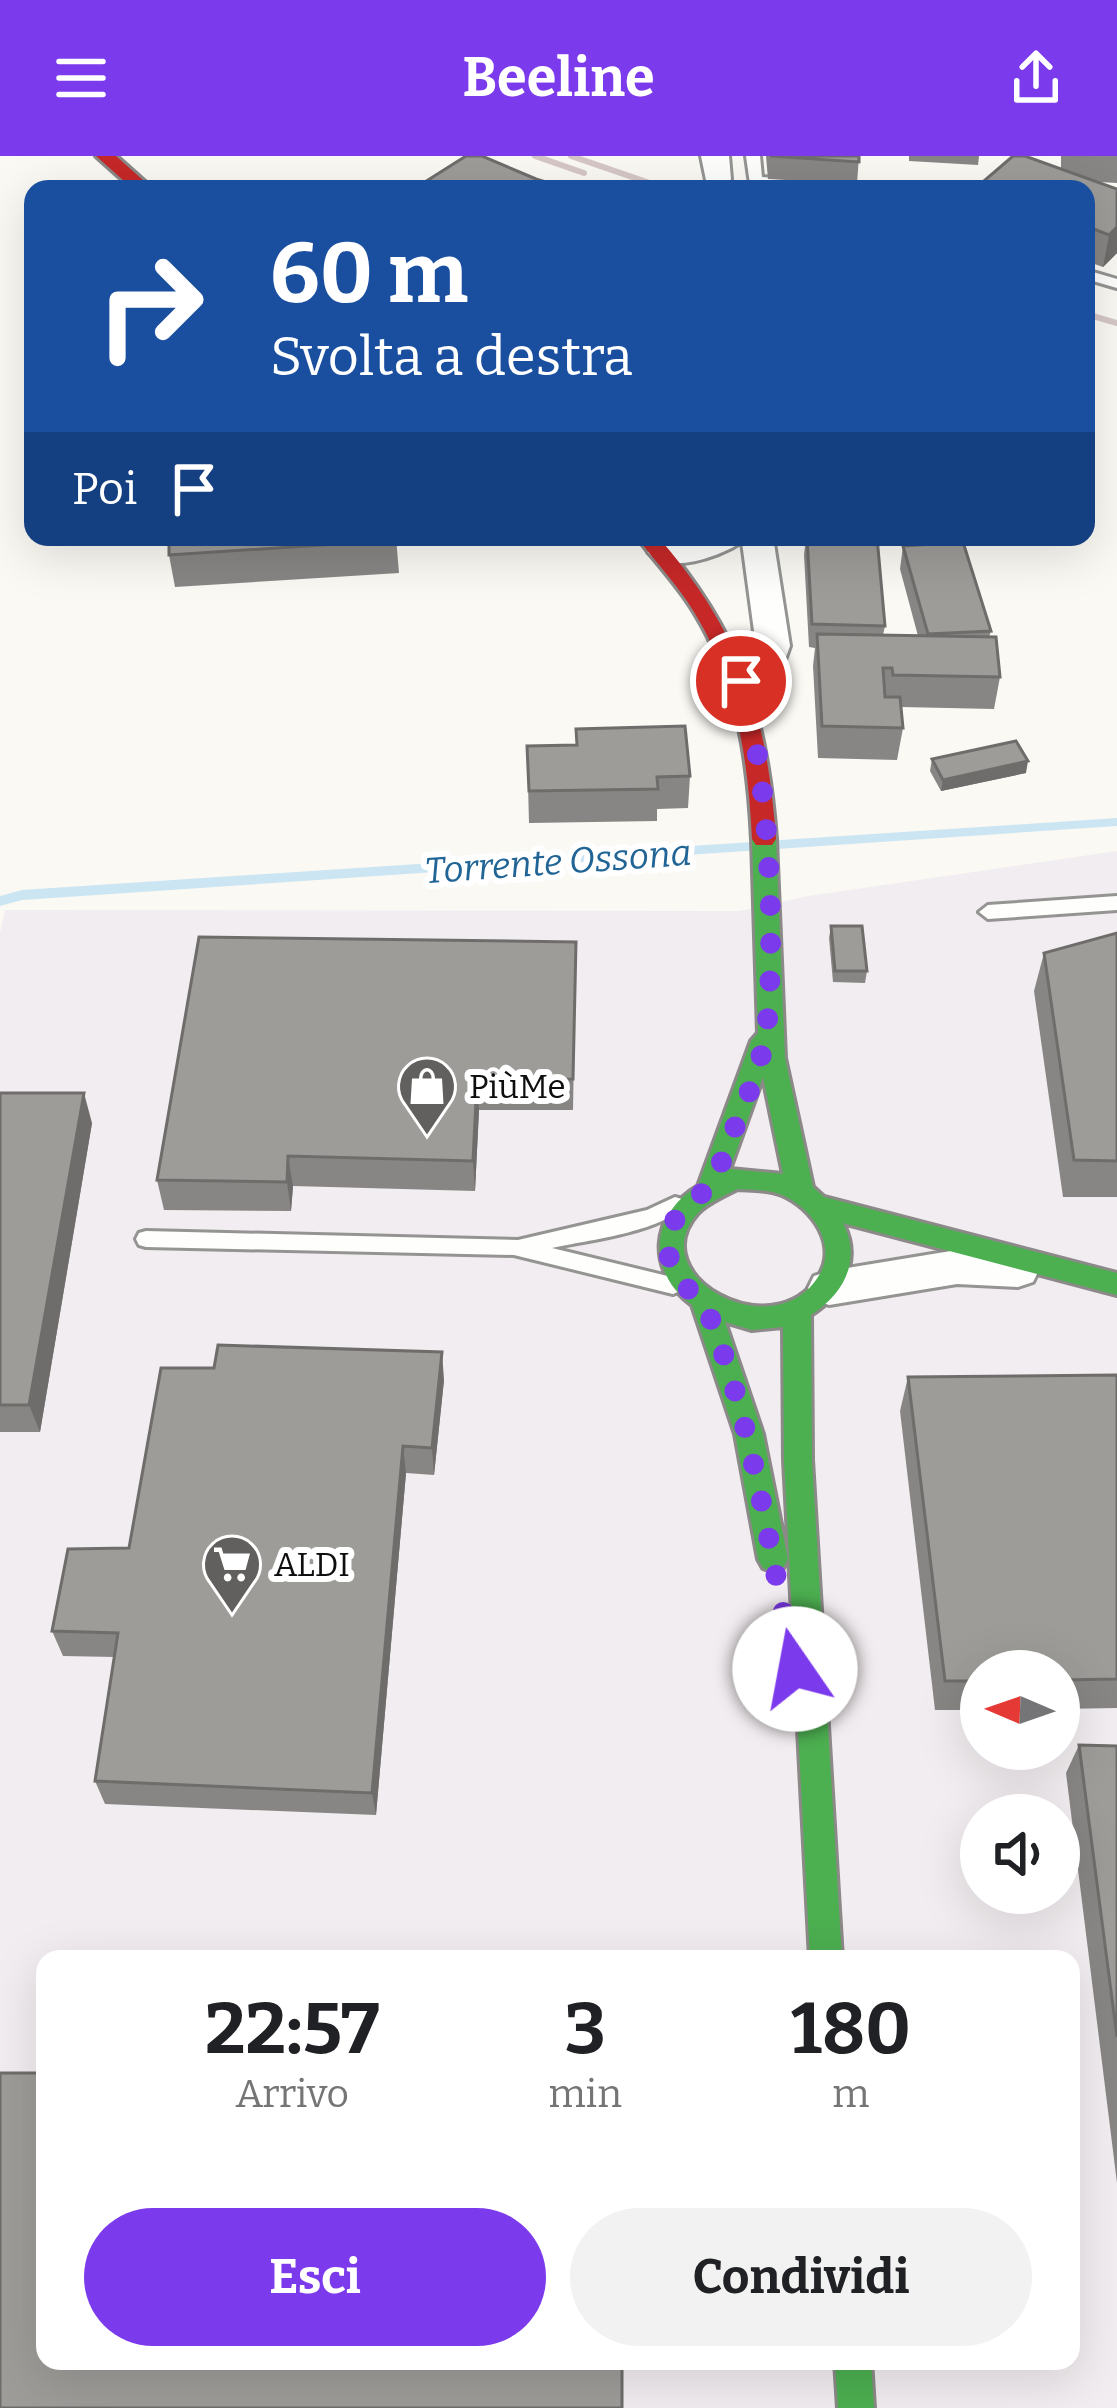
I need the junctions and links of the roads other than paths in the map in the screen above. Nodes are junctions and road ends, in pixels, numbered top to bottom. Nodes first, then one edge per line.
1 (105, 156) edge
2 (133, 180) edge
3 (653, 546) edge
4 (758, 546) edge
5 (751, 712) junction
6 (1117, 903) edge
7 (988, 912) dead end
8 (766, 1029) junction
9 (705, 1188) junction
10 (800, 1190) junction
11 (824, 1207) junction
12 (146, 1239) dead end
13 (514, 1247) junction
14 (1068, 1274) junction
15 (1117, 1284) edge
16 (695, 1296) junction
17 (813, 1300) junction
18 (812, 1744) junction
19 (825, 1950) edge
20 (854, 2370) edge
21 (856, 2408) edge

1 - 2 main road
3 - 5 main road
4 - 5 street
5 - 8 main road
6 - 7 lane
8 - 9 main road
8 - 10 main road
9 - 10 main road
9 - 13 lane
9 - 16 main road
10 - 11 main road
11 - 14 main road
11 - 17 main road
12 - 13 lane
13 - 16 lane
14 - 15 main road
14 - 17 street
16 - 17 main road
16 - 18 main road
17 - 18 main road
18 - 19 main road
20 - 21 main road

